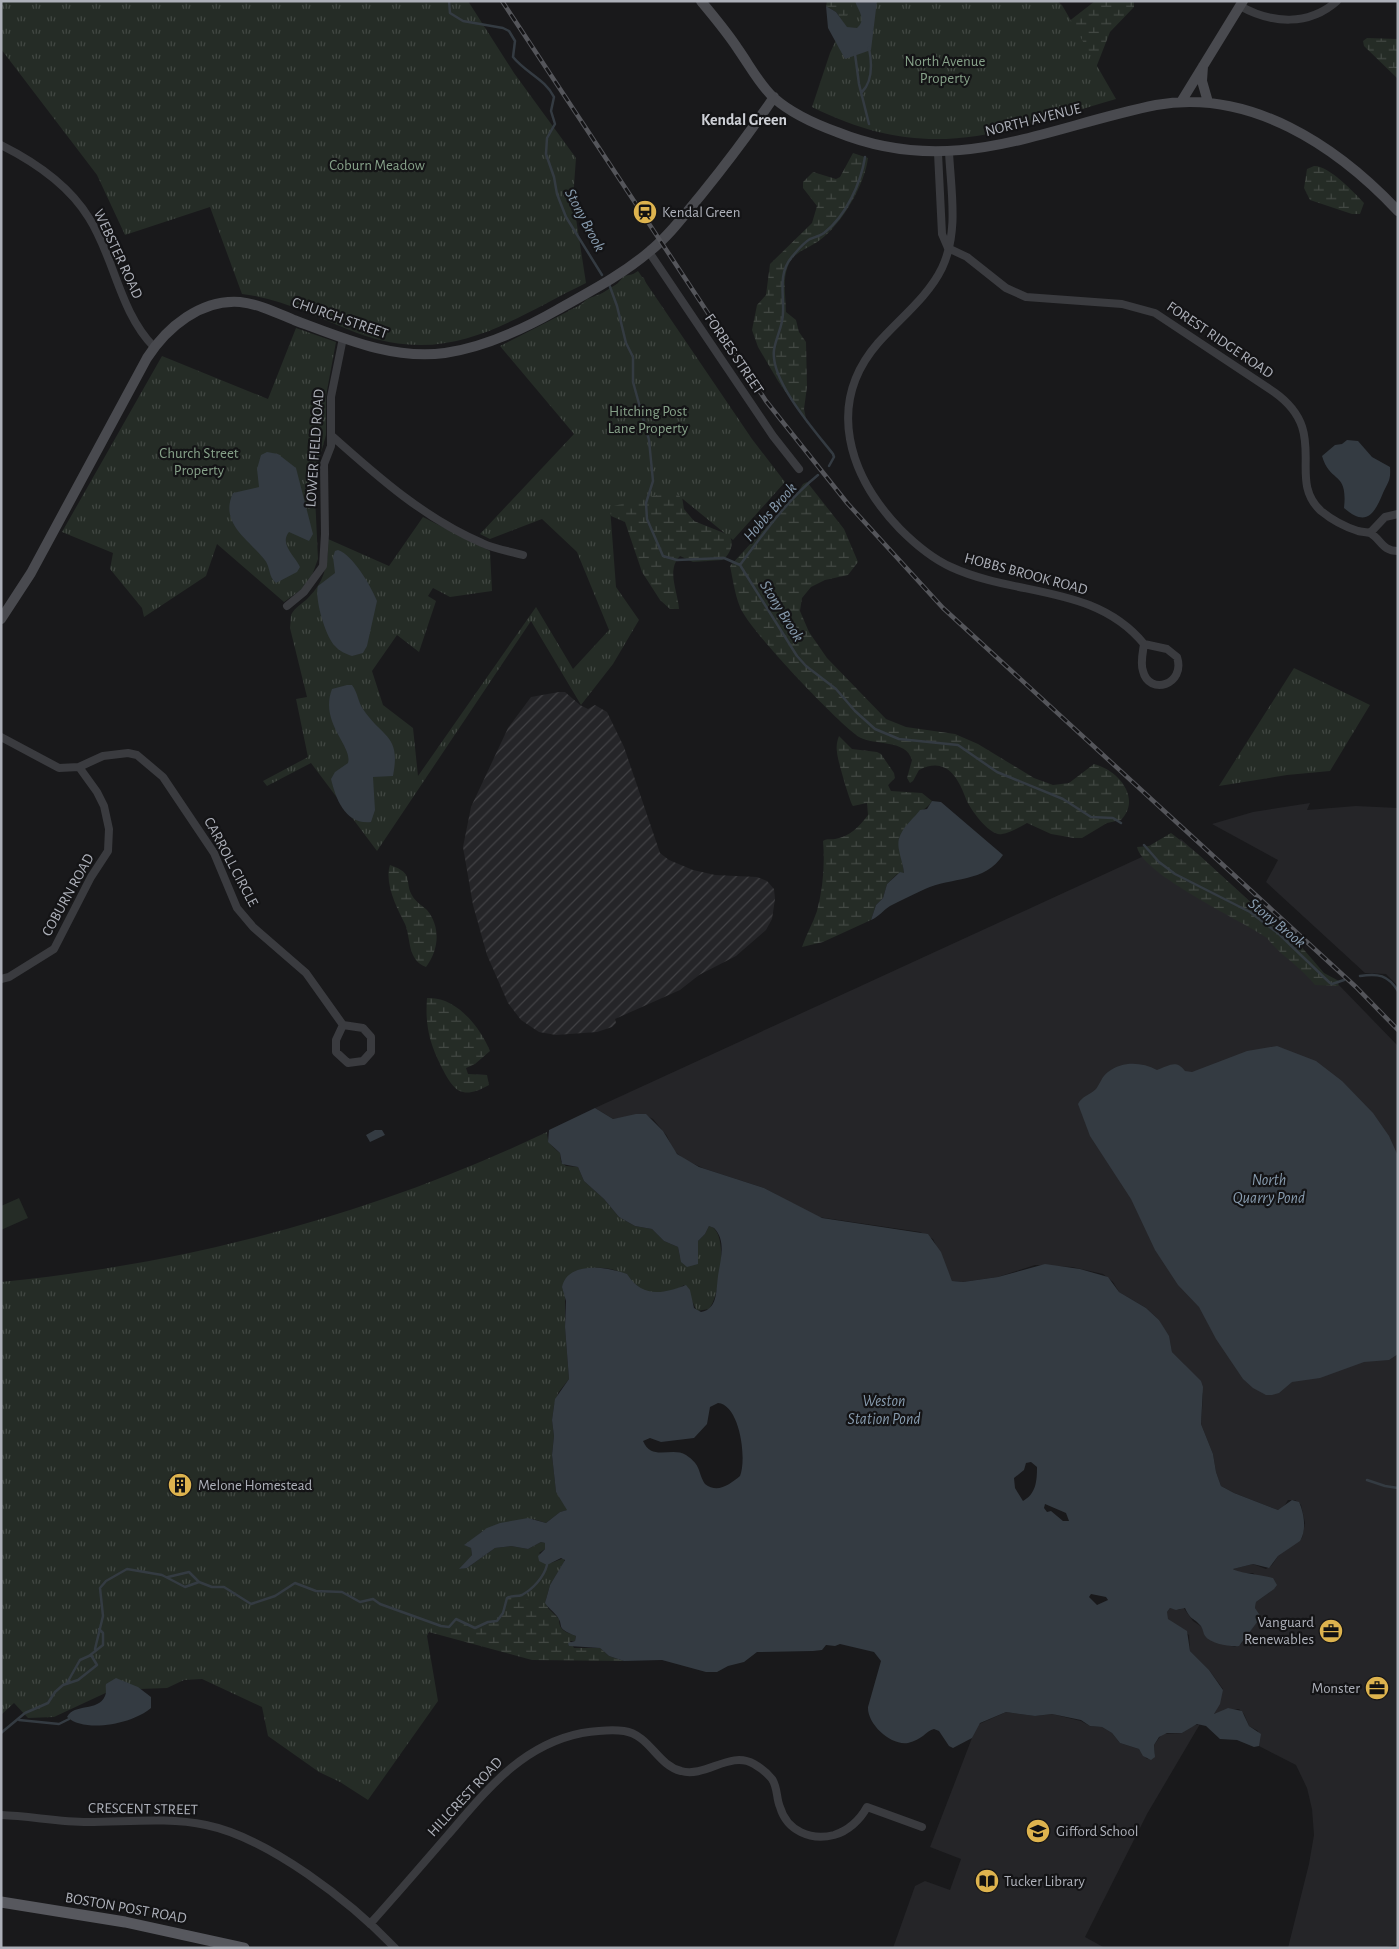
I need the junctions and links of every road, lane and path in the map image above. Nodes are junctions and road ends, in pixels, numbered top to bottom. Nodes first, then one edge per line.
1 (701, 1) edge
2 (1337, 1) edge
3 (1242, 4) edge
4 (1204, 64) junction
5 (774, 97) junction
6 (1182, 102) junction
7 (1208, 102) junction
8 (1, 145) edge
9 (949, 152) junction
10 (938, 153) junction
11 (1398, 211) edge
12 (948, 248) junction
13 (649, 252) junction
14 (343, 338) junction
15 (154, 347) junction
16 (332, 436) junction
17 (799, 469) dead end
18 (1398, 514) edge
19 (1370, 533) junction
20 (1398, 551) edge
21 (522, 555) dead end
22 (287, 606) dead end
23 (1, 619) edge
24 (1144, 644) junction
25 (1, 737) edge
26 (79, 767) junction
27 (1, 979) edge
28 (343, 1025) junction
29 (1, 1814) edge
30 (922, 1828) dead end
31 (1, 1902) edge
32 (370, 1924) junction
33 (244, 1948) edge
34 (395, 1948) edge

1 - 5 street, NORTH AVENUE
2 - 3 street
3 - 4 street
4 - 6 street
4 - 7 street
5 - 10 street, NORTH AVENUE
5 - 13 street, CHURCH STREET
6 - 7 street, NORTH AVENUE
6 - 9 street, NORTH AVENUE
7 - 11 street, NORTH AVENUE
8 - 15 street, WEBSTER ROAD
9 - 10 street, NORTH AVENUE
9 - 12 street, HOBBS BROOK ROAD
10 - 12 street
12 - 19 street, FOREST RIDGE ROAD
12 - 24 street, HOBBS BROOK ROAD
13 - 14 street, CHURCH STREET
13 - 17 street, FORBES STREET
14 - 15 street, CHURCH STREET
14 - 16 street, LOWER FIELD ROAD
15 - 23 street, CHURCH STREET
16 - 21 street
16 - 22 street, LOWER FIELD ROAD
18 - 19 street
19 - 20 street, FOREST RIDGE ROAD
24 - 24 street
25 - 26 street
26 - 27 street, COBURN ROAD
26 - 28 street, CARROLL CIRCLE
28 - 28 street
29 - 32 street, CRESCENT STREET
30 - 32 street, HILLCREST ROAD
31 - 33 main road, BOSTON POST ROAD
32 - 34 street, CRESCENT STREET

